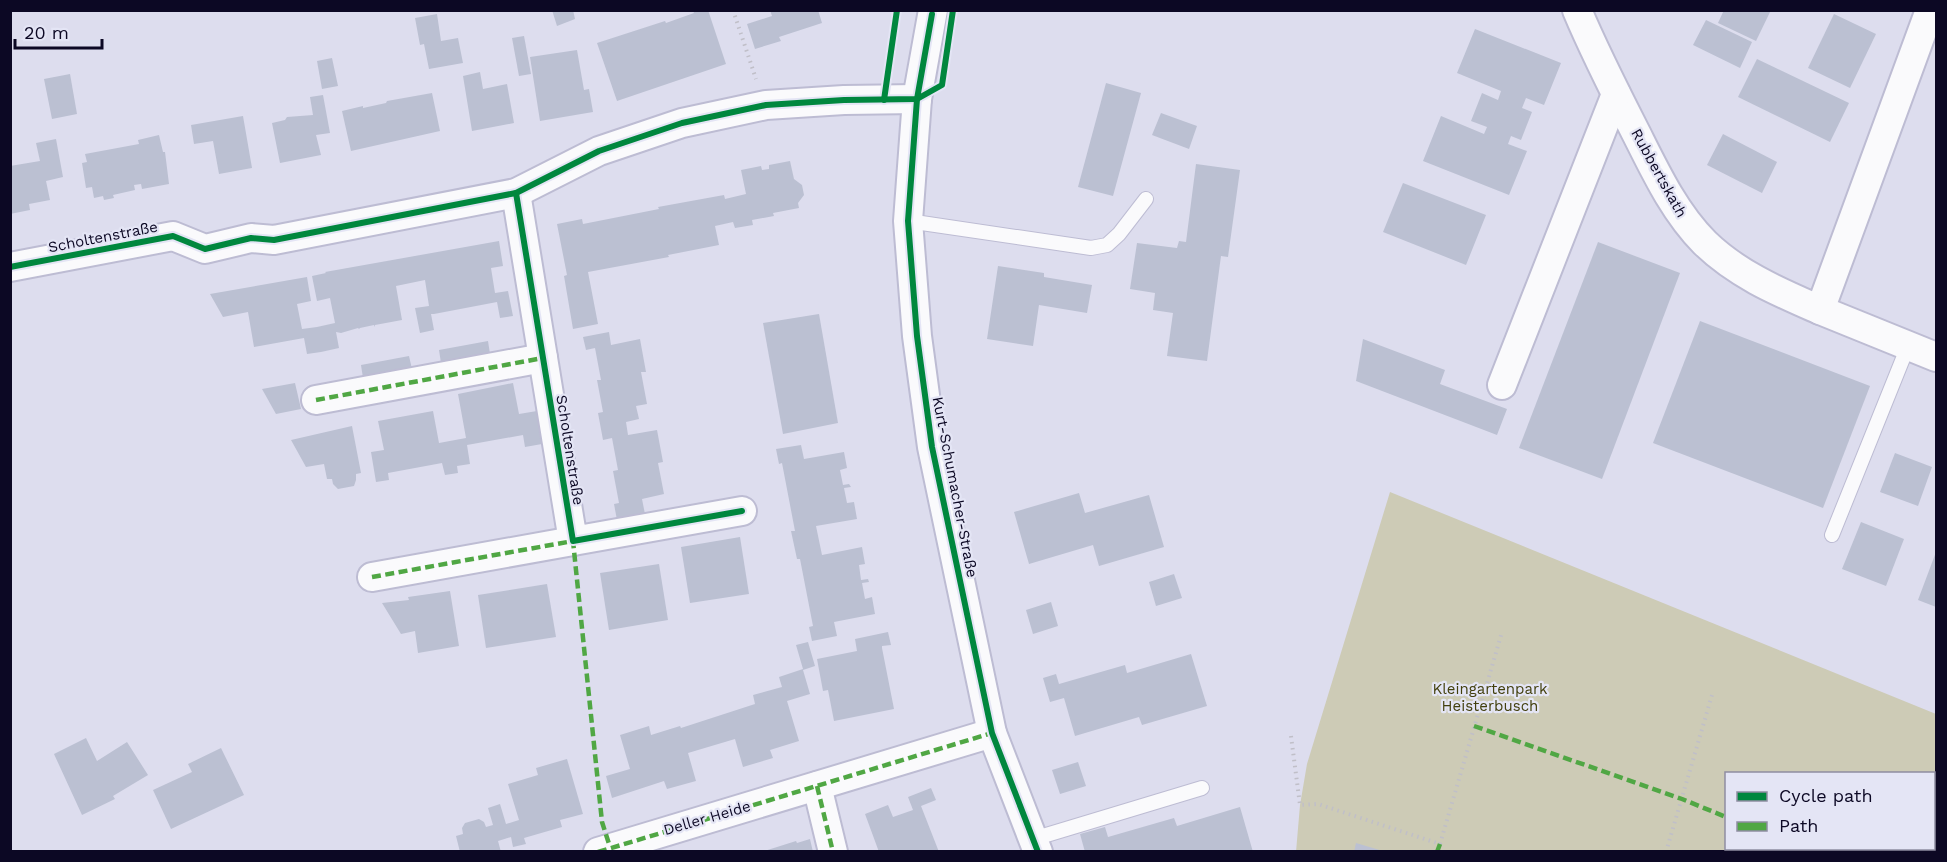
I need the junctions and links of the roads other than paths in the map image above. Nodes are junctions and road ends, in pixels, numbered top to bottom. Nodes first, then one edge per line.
1 (933, 10) edge
2 (1577, 10) edge
3 (1930, 10) edge
4 (1616, 94) junction
5 (917, 99) junction
6 (516, 193) junction
7 (1146, 199) dead end
8 (908, 221) junction
9 (10, 267) edge
10 (1820, 310) junction
11 (1908, 346) junction
12 (1936, 357) edge
13 (543, 358) junction
14 (1502, 386) dead end
15 (316, 400) dead end
16 (742, 511) dead end
17 (1832, 535) dead end
18 (573, 541) junction
19 (372, 577) dead end
20 (992, 733) junction
21 (817, 786) junction
22 (1202, 788) dead end
23 (1036, 845) edge
24 (598, 852) edge
25 (833, 852) edge

1 - 5 street, Kurt-Schumacher-Straße
2 - 4 street, Rubbertskath
3 - 10 street
4 - 10 street, Rubbertskath
4 - 14 street
5 - 6 street, Scholtenstraße
5 - 8 street, Kurt-Schumacher-Straße
6 - 9 street, Scholtenstraße
6 - 13 street, Scholtenstraße
7 - 8 lane
8 - 20 street, Kurt-Schumacher-Straße
10 - 11 street, Rubbertskath
11 - 12 street, Rubbertskath
11 - 17 lane
13 - 15 street
13 - 18 street, Scholtenstraße
16 - 18 street
18 - 19 street
20 - 21 street, Deller Heide
20 - 23 street, Kurt-Schumacher-Straße
21 - 24 street, Deller Heide
21 - 25 street
22 - 23 lane

